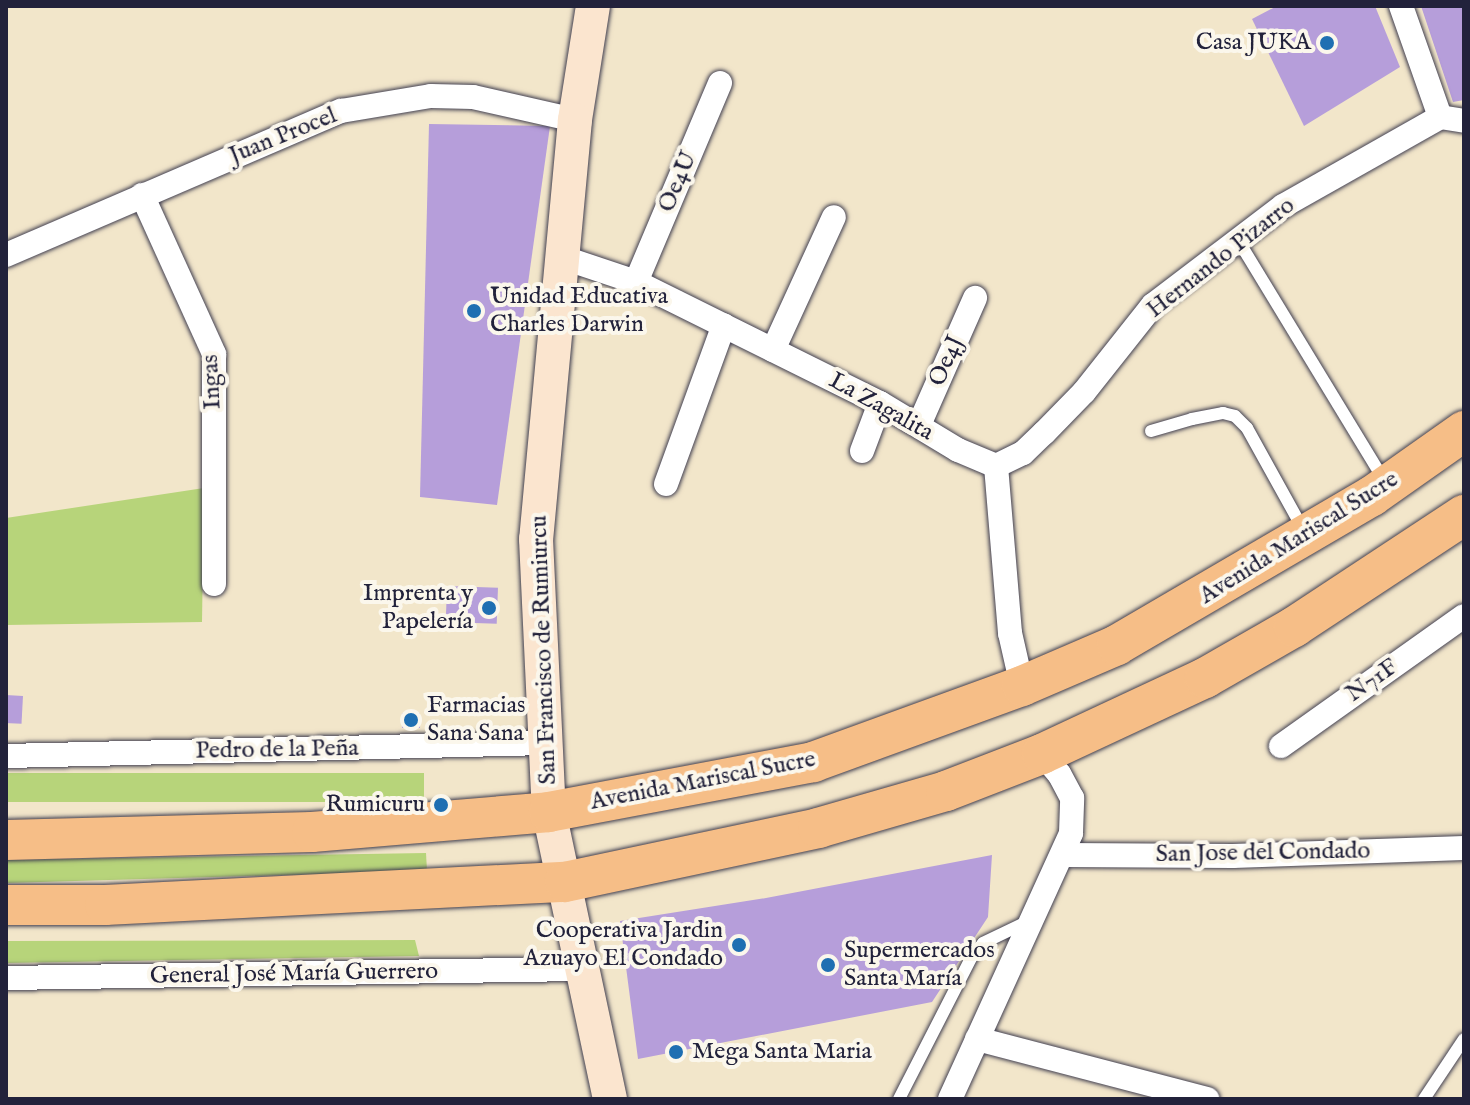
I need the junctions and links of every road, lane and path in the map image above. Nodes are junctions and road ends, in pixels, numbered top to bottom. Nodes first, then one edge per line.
1 (593, 6) edge
2 (1401, 6) edge
3 (720, 83) dead end
4 (1452, 119) edge
5 (575, 120) junction
6 (142, 195) junction
7 (834, 217) dead end
8 (1238, 240) junction
9 (6, 255) edge
10 (564, 258) junction
11 (636, 282) junction
12 (975, 298) dead end
13 (724, 325) junction
14 (773, 350) junction
15 (880, 403) junction
16 (919, 425) junction
17 (1151, 431) dead end
18 (1464, 431) edge
19 (862, 451) dead end
20 (996, 466) junction
21 (666, 484) dead end
22 (1387, 485) junction
23 (1459, 530) edge
24 (1307, 535) junction
25 (214, 584) dead end
26 (1464, 616) edge
27 (1022, 686) junction
28 (547, 743) junction
29 (1281, 746) dead end
30 (1042, 754) junction
31 (6, 756) edge
32 (549, 812) junction
33 (6, 840) edge
34 (1464, 848) edge
35 (1063, 855) junction
36 (565, 882) junction
37 (6, 905) edge
38 (1034, 918) junction
39 (582, 969) junction
40 (6, 978) edge
41 (977, 1039) junction
42 (1464, 1039) edge
43 (610, 1099) edge
44 (899, 1099) edge
45 (950, 1099) edge
46 (1207, 1099) edge
47 (1424, 1099) edge

1 - 5 main road, San Francisco de Rumiurcu
2 - 4 street
3 - 11 street, Oe4U
4 - 8 street, Hernando Pizarro
5 - 6 street, Juan Procel
5 - 10 main road, San Francisco de Rumiurcu
6 - 9 street, Juan Procel
6 - 25 street, Ingas
7 - 14 street
8 - 20 street, Hernando Pizarro
8 - 22 lane
10 - 11 street, La Zagalita
10 - 28 main road, San Francisco de Rumiurcu
11 - 13 street, La Zagalita
12 - 16 street, Oe4J
13 - 14 street, La Zagalita
13 - 21 street
14 - 15 street, La Zagalita
15 - 16 street, La Zagalita
15 - 19 street
16 - 20 street, La Zagalita
17 - 24 lane
18 - 22 main road, Avenida Mariscal Sucre
20 - 27 street
22 - 24 main road, Avenida Mariscal Sucre
23 - 30 main road
24 - 27 main road, Avenida Mariscal Sucre
26 - 29 street, N71F
27 - 32 main road, Avenida Mariscal Sucre
28 - 31 street, Pedro de la Peña
28 - 32 main road, San Francisco de Rumiurcu
30 - 35 street
30 - 36 main road
32 - 33 main road, Avenida Mariscal Sucre
32 - 36 main road, San Francisco de Rumiurcu
34 - 35 street, San Jose del Condado
35 - 38 street
36 - 37 main road
36 - 39 main road, San Francisco de Rumiurcu
38 - 41 street
38 - 44 lane
39 - 40 street, General José María Guerrero
39 - 43 main road, San Francisco de Rumiurcu
41 - 45 street
41 - 46 street
42 - 47 lane

